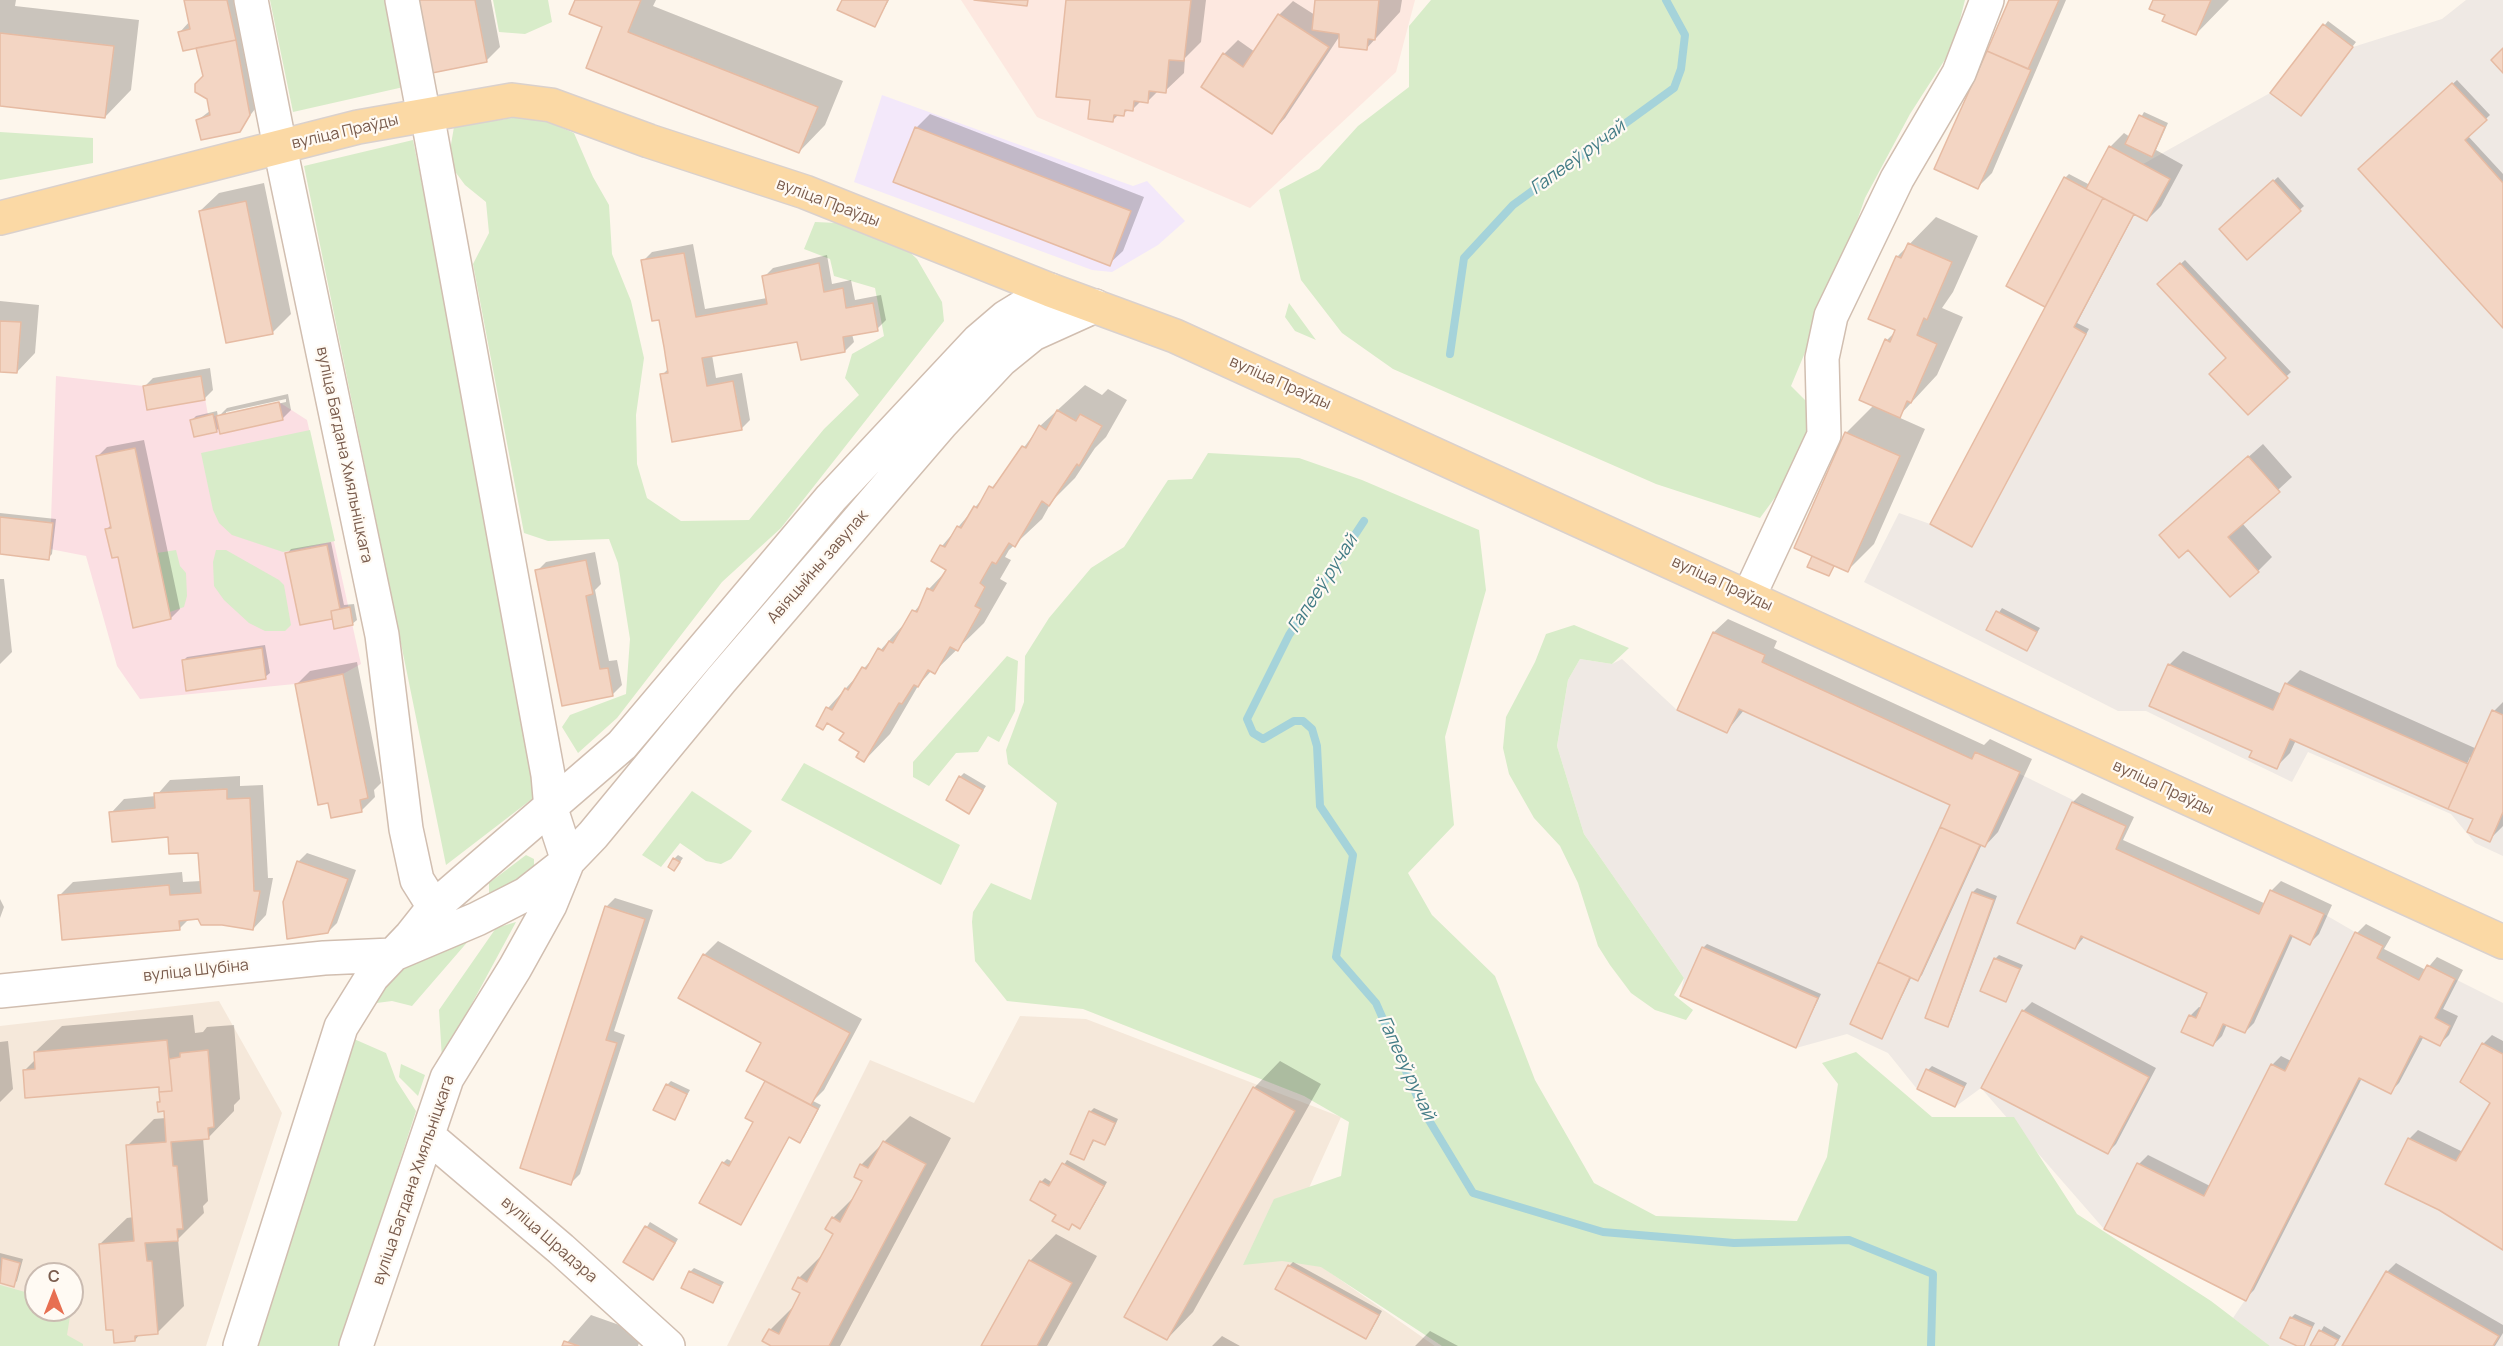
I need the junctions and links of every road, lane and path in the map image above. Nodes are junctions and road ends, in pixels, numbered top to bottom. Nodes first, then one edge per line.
1 (251, 0) edge
2 (402, 0) edge
3 (1987, 0) edge
4 (427, 114) junction
5 (279, 147) junction
6 (0, 218) edge
7 (1050, 290) junction
8 (1095, 306) junction
9 (1749, 596) junction
10 (551, 809) junction
11 (568, 861) junction
12 (434, 907) junction
13 (2503, 942) edge
14 (392, 955) junction
15 (0, 991) edge
16 (428, 1136) junction
17 (240, 1346) edge
18 (356, 1346) edge
19 (668, 1346) edge

1 - 5 street, вуліца Багдана Хмяльніцкага
2 - 4 street
3 - 9 street
4 - 5 main road, вуліца Праўды
4 - 7 main road, вуліца Праўды
4 - 10 street
5 - 6 main road, вуліца Праўды
5 - 12 street, вуліца Багдана Хмяльніцкага
7 - 8 main road, вуліца Праўды
7 - 10 street
8 - 9 main road, вуліца Праўды
8 - 11 street, Авіяцыйны завулак
9 - 13 main road, вуліца Праўды
10 - 11 street
10 - 12 street
11 - 14 street
11 - 16 street, вуліца Багдана Хмяльніцкага
12 - 14 street
14 - 15 street, вуліца Шубіна
14 - 17 street
16 - 18 street, вуліца Багдана Хмяльніцкага
16 - 19 street, вуліца Шрадэра

